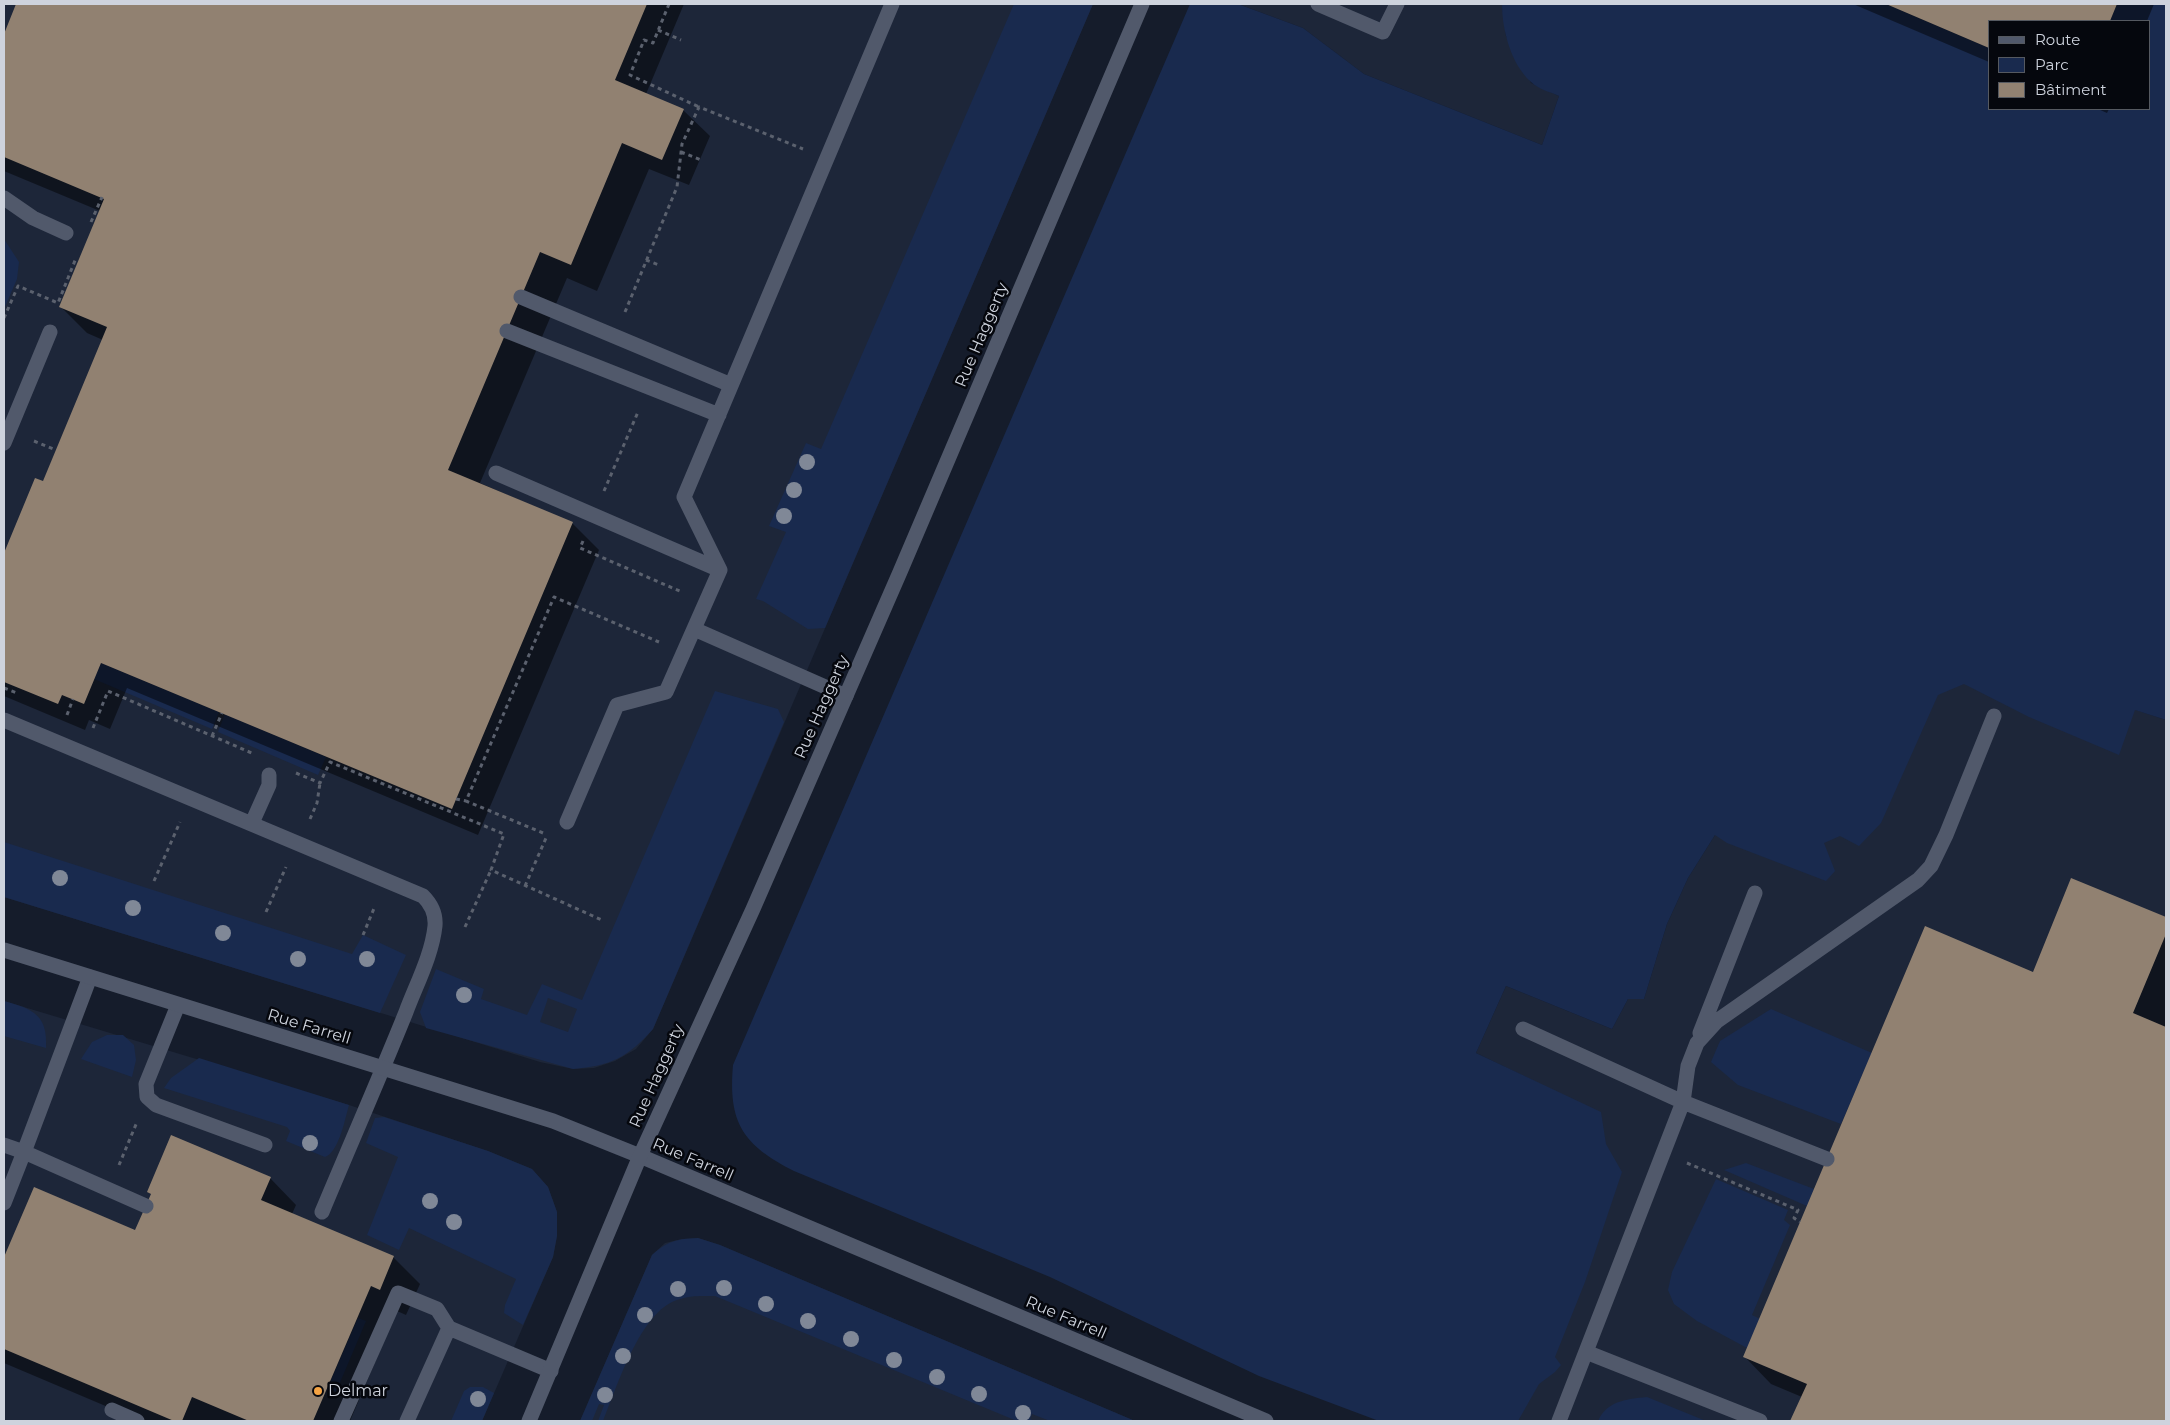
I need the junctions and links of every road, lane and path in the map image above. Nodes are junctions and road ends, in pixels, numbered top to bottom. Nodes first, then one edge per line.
1 (669, 4) edge
2 (892, 4) edge
3 (1142, 4) edge
4 (1318, 4) edge
5 (1396, 4) edge
6 (658, 30) junction
7 (681, 40) dead end
8 (699, 107) junction
9 (681, 152) junction
10 (827, 158) junction
11 (701, 160) dead end
12 (102, 197) dead end
13 (4, 198) edge
14 (91, 224) dead end
15 (66, 233) dead end
16 (80, 250) dead end
17 (646, 260) junction
18 (660, 265) dead end
19 (522, 297) dead end
20 (624, 315) dead end
21 (4, 318) edge
22 (507, 331) dead end
23 (50, 332) dead end
24 (731, 385) junction
25 (647, 413) dead end
26 (719, 416) junction
27 (4, 443) edge
28 (496, 473) dead end
29 (593, 516) junction
30 (720, 570) junction
31 (664, 585) dead end
32 (694, 629) junction
33 (641, 634) dead end
34 (846, 696) junction
35 (73, 699) dead end
36 (222, 713) dead end
37 (67, 715) dead end
38 (1994, 716) dead end
39 (4, 720) edge
40 (94, 726) dead end
41 (212, 736) junction
42 (257, 756) dead end
43 (293, 772) dead end
44 (269, 775) dead end
45 (456, 799) dead end
46 (466, 801) junction
47 (182, 816) dead end
48 (567, 822) dead end
49 (252, 824) junction
50 (288, 861) dead end
51 (491, 870) junction
52 (154, 880) dead end
53 (525, 886) junction
54 (1755, 893) dead end
55 (378, 900) dead end
56 (266, 912) dead end
57 (604, 921) dead end
58 (465, 927) dead end
59 (362, 935) dead end
60 (4, 950) edge
61 (90, 977) junction
62 (178, 1005) junction
63 (1523, 1029) dead end
64 (1697, 1043) junction
65 (383, 1068) junction
66 (1683, 1102) junction
67 (156, 1106) junction
68 (4, 1145) edge
69 (265, 1145) dead end
70 (24, 1152) junction
71 (640, 1156) junction
72 (1827, 1159) dead end
73 (1718, 1175) dead end
74 (109, 1190) junction
75 (4, 1203) edge
76 (146, 1206) dead end
77 (322, 1212) dead end
78 (1800, 1222) dead end
79 (449, 1328) junction
80 (1586, 1352) junction
81 (551, 1370) junction
82 (112, 1410) dead end
83 (137, 1421) edge
84 (341, 1421) edge
85 (407, 1421) edge
86 (530, 1421) edge
87 (1266, 1421) edge
88 (1559, 1421) edge
89 (1760, 1421) edge

1 - 6 path
2 - 10 street
3 - 34 street, Rue Haggerty
4 - 5 street
6 - 7 path
6 - 8 path
8 - 9 path
8 - 10 path
9 - 11 path
9 - 17 path
10 - 24 street
12 - 14 path
13 - 15 street
16 - 21 path
17 - 18 path
17 - 20 path
19 - 24 street
22 - 26 street
23 - 27 street
24 - 26 street
25 - 29 path
26 - 30 street
28 - 29 street
29 - 30 street
29 - 31 path
30 - 32 street
32 - 34 street
32 - 48 street
33 - 46 path
34 - 71 street, Rue Haggerty
35 - 37 path
36 - 41 path
38 - 64 street
39 - 49 street
40 - 41 path
41 - 42 path
43 - 51 path
44 - 49 street
45 - 46 path
46 - 53 path
47 - 52 path
49 - 65 street
50 - 56 path
51 - 53 path
51 - 58 path
53 - 57 path
54 - 64 street
55 - 59 path
60 - 61 street, Rue Farrell
61 - 62 street, Rue Farrell
61 - 70 street
62 - 65 street, Rue Farrell
62 - 67 street
63 - 66 street
64 - 66 street
65 - 71 street, Rue Farrell
65 - 77 street
66 - 72 street
66 - 80 street
67 - 69 street
67 - 74 path
68 - 70 street
70 - 74 street
70 - 75 street
71 - 81 street, Rue Haggerty
71 - 87 street, Rue Farrell
73 - 78 path
74 - 76 street
79 - 81 street
79 - 84 street
79 - 85 street
80 - 88 street
80 - 89 street
81 - 86 street, Rue Haggerty
82 - 83 street

